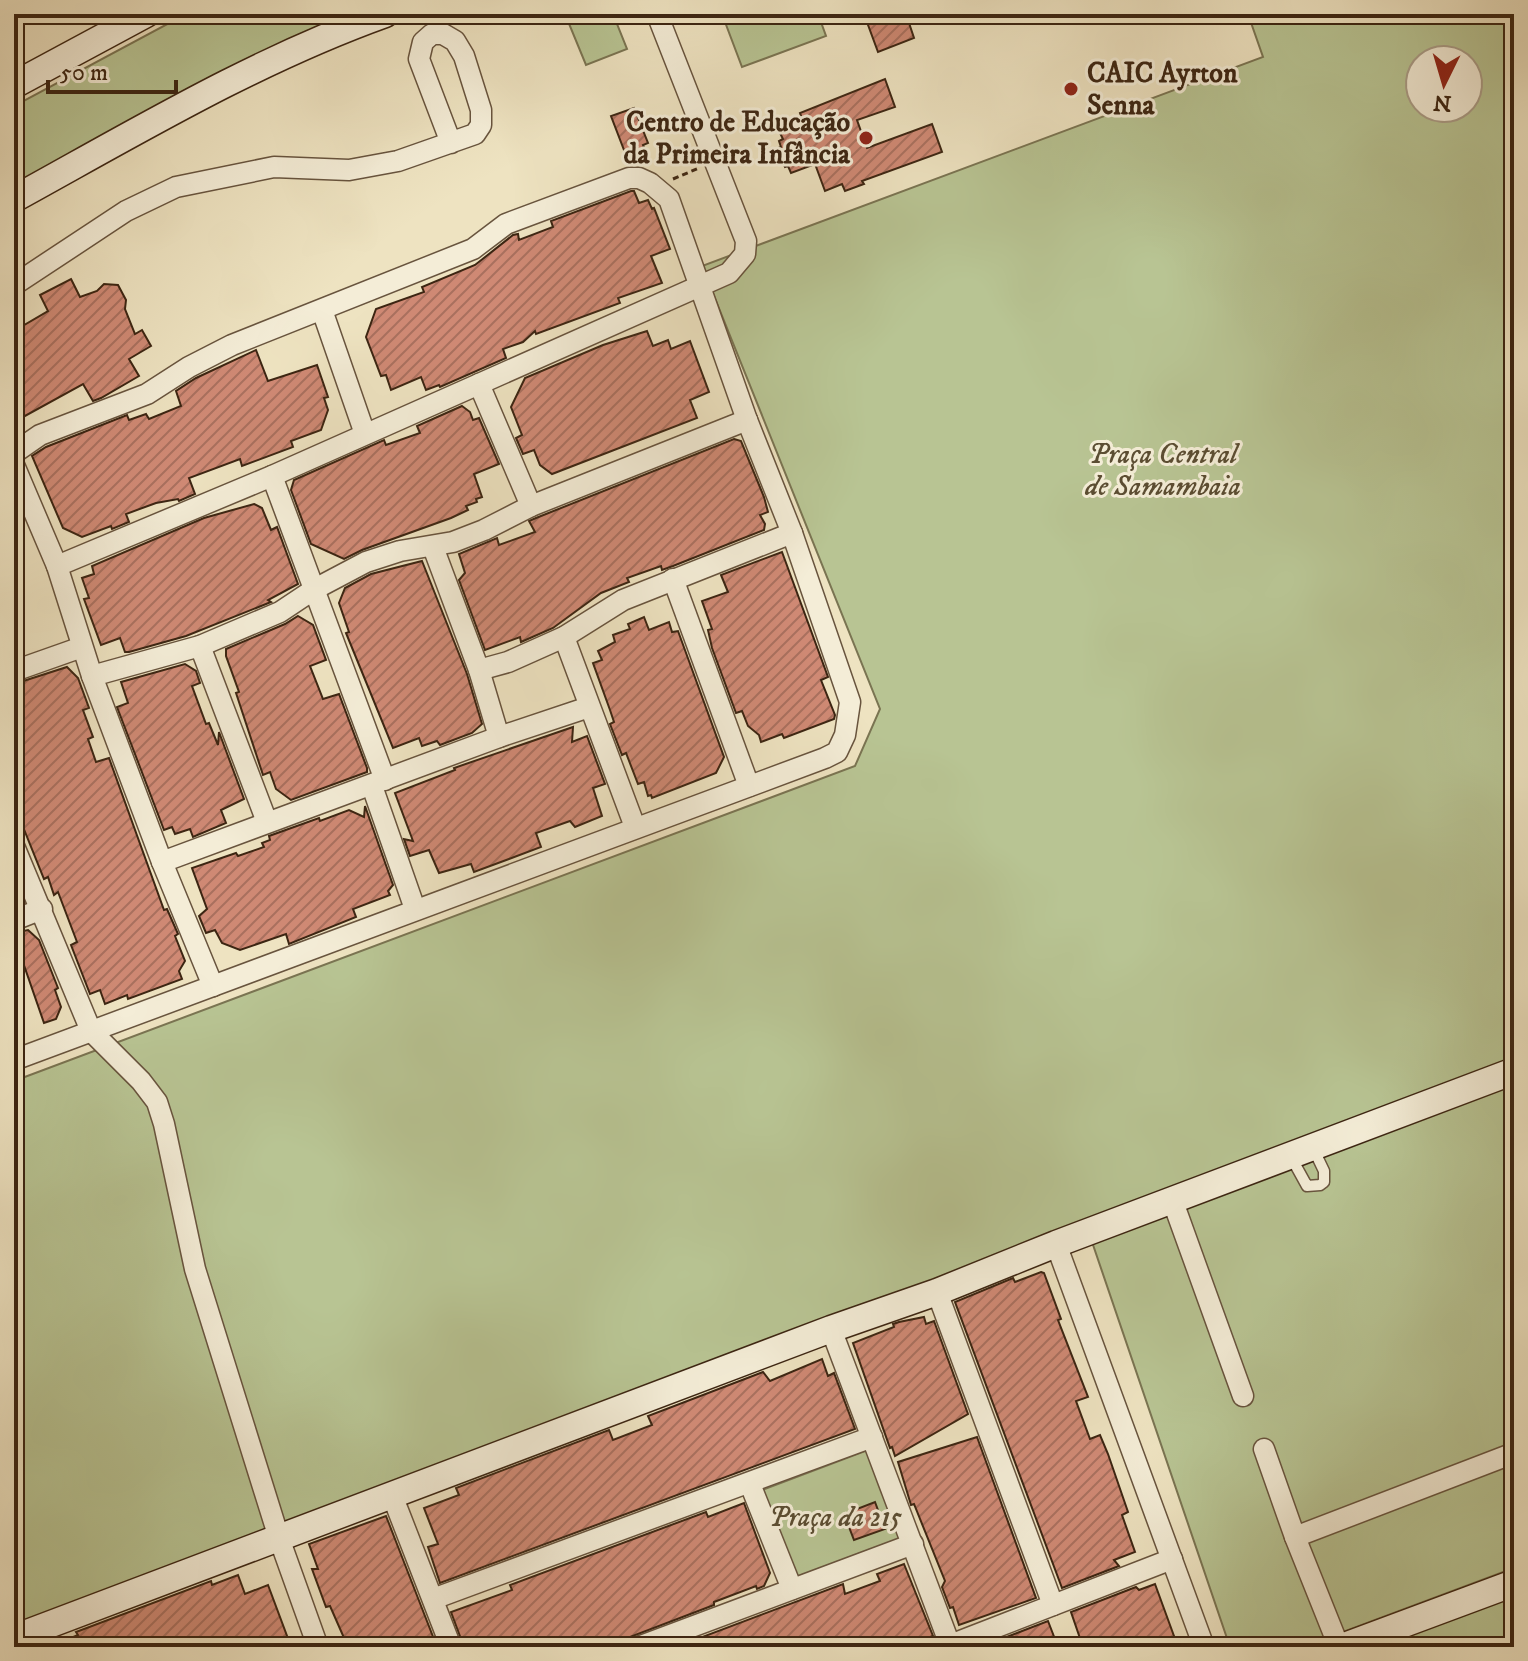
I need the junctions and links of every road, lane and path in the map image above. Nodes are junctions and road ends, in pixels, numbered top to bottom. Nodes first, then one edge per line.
1 (146, 14) edge
2 (385, 14) edge
3 (657, 14) edge
4 (14, 85) edge
5 (451, 143) junction
6 (701, 168) dead end
7 (655, 186) junction
8 (14, 199) edge
9 (14, 285) edge
10 (701, 287) junction
11 (322, 310) junction
12 (479, 384) junction
13 (747, 420) junction
14 (365, 434) junction
15 (14, 453) edge
16 (14, 465) edge
17 (272, 476) junction
18 (531, 506) junction
19 (792, 533) junction
20 (433, 547) junction
21 (57, 566) junction
22 (673, 579) junction
23 (313, 590) junction
24 (564, 637) junction
25 (200, 646) junction
26 (82, 647) junction
27 (479, 670) junction
28 (14, 671) edge
29 (92, 676) junction
30 (589, 707) junction
31 (499, 737) junction
32 (378, 783) junction
33 (749, 786) junction
34 (267, 822) junction
35 (635, 827) junction
36 (14, 846) edge
37 (162, 862) junction
38 (42, 909) junction
39 (415, 909) junction
40 (14, 920) edge
41 (213, 986) junction
42 (91, 1031) junction
43 (14, 1060) edge
44 (1514, 1071) edge
45 (1173, 1202) junction
46 (1056, 1244) junction
47 (937, 1292) junction
48 (831, 1329) junction
49 (1243, 1396) dead end
50 (872, 1437) junction
51 (1264, 1449) dead end
52 (1514, 1453) edge
53 (750, 1484) junction
54 (392, 1495) junction
55 (1295, 1537) junction
56 (279, 1538) junction
57 (913, 1544) junction
58 (1172, 1559) junction
59 (1514, 1583) edge
60 (792, 1589) junction
61 (433, 1599) junction
62 (1053, 1605) junction
63 (14, 1638) edge
64 (947, 1646) edge
65 (318, 1647) edge
66 (451, 1647) edge
67 (638, 1647) edge
68 (1204, 1647) edge
69 (1340, 1647) edge

1 - 4 street
2 - 8 street
3 - 10 street
5 - 5 street
5 - 9 street
6 - 7 path
7 - 10 street
7 - 11 street
10 - 12 street
10 - 13 street
11 - 14 street
11 - 15 street
12 - 14 street
12 - 18 street
13 - 18 street
13 - 19 street
14 - 17 street
16 - 21 street
17 - 21 street
17 - 23 street
18 - 20 street
19 - 22 street
19 - 33 street
20 - 23 street
20 - 27 street
21 - 26 street
22 - 24 street
22 - 33 street
23 - 25 street
23 - 32 street
24 - 27 street
24 - 30 street
25 - 29 street
25 - 34 street
26 - 28 street
26 - 29 street
27 - 31 street
29 - 37 street
30 - 31 street
30 - 35 street
31 - 32 street
32 - 34 street
32 - 39 street
33 - 35 street
34 - 37 street
35 - 39 street
36 - 38 street
37 - 41 street
38 - 40 street
38 - 42 street
39 - 41 street
41 - 42 street
42 - 43 street
42 - 56 street
44 - 45 street
45 - 46 street
45 - 49 street
46 - 47 street
46 - 58 street
47 - 48 street
47 - 62 street
48 - 50 street
48 - 54 street
50 - 53 street
50 - 57 street
51 - 55 street
52 - 55 street
53 - 60 street
53 - 61 street
54 - 56 street
54 - 61 street
55 - 69 street
56 - 63 street
56 - 65 street
57 - 60 street
57 - 64 street
58 - 62 street
58 - 68 street
59 - 69 street
60 - 67 street
61 - 66 street
62 - 64 street

